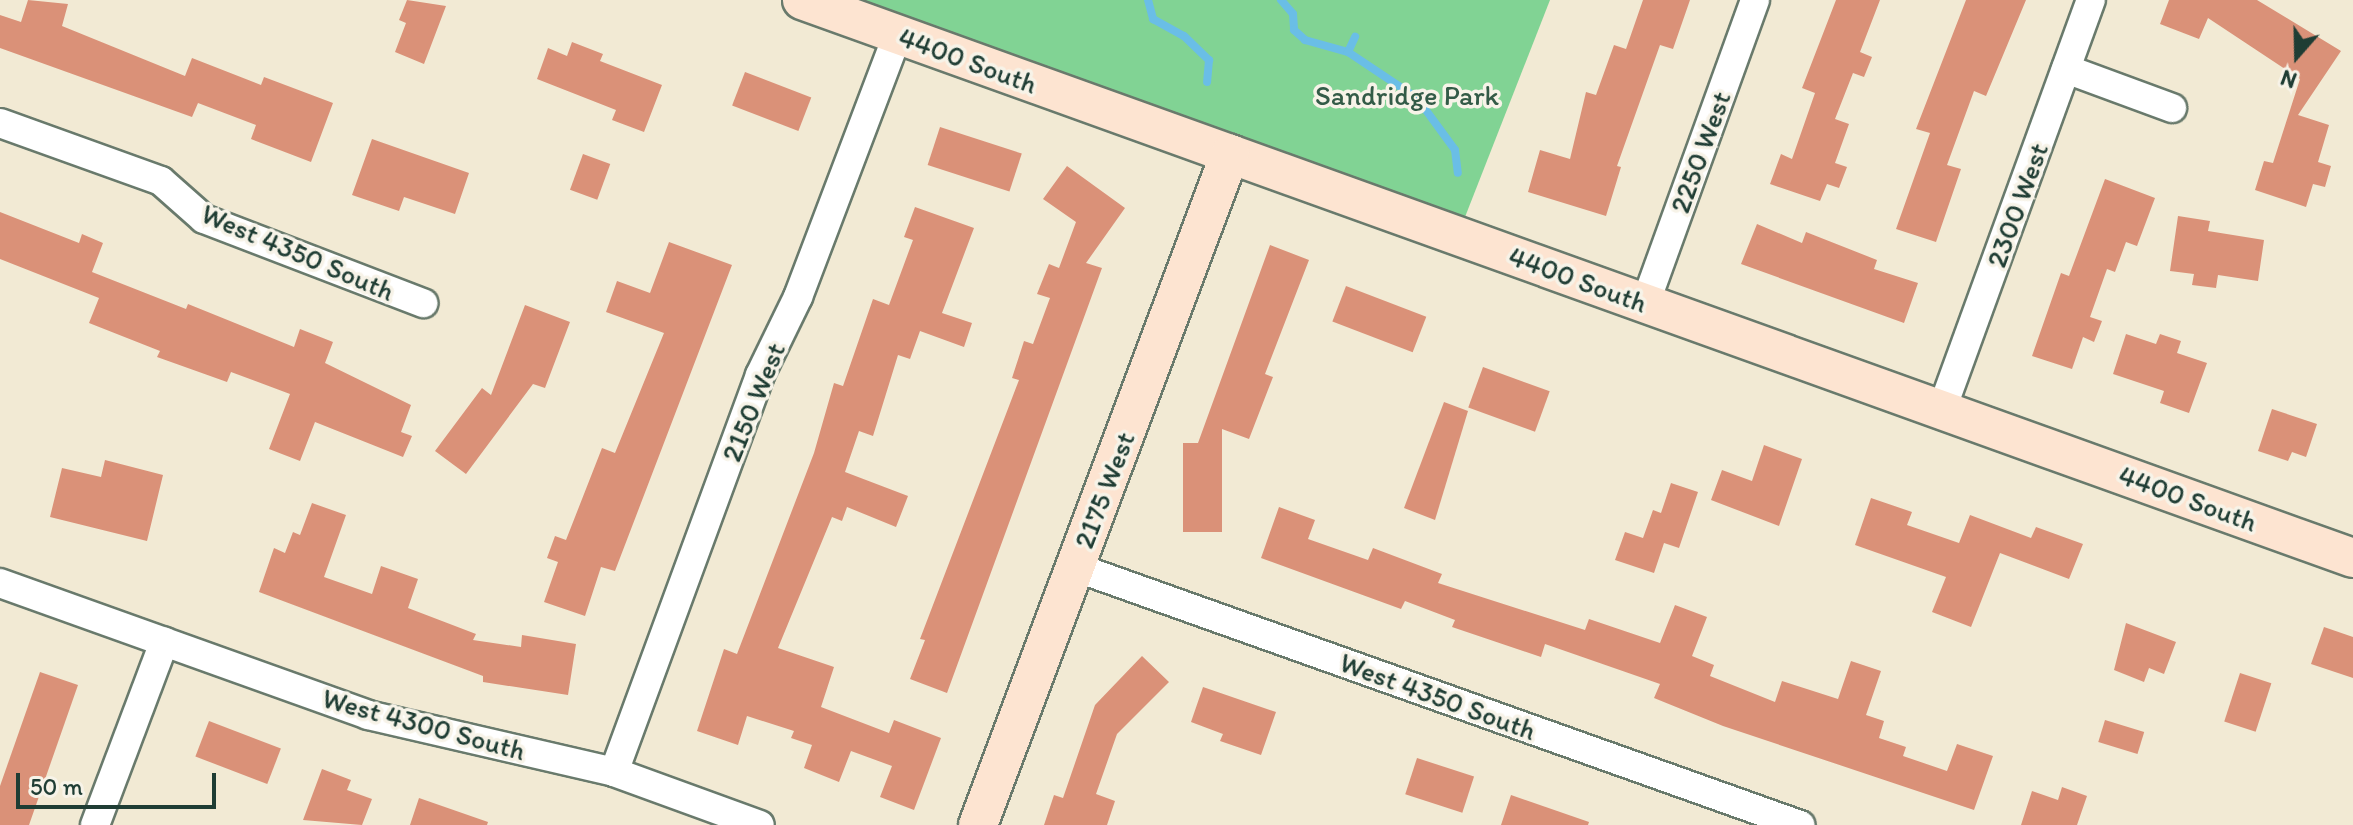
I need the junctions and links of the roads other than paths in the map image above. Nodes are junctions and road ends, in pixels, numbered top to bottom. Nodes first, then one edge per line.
1 (802, 0) edge
2 (1755, 0) edge
3 (2091, 0) edge
4 (898, 34) junction
5 (2066, 69) junction
6 (2172, 108) dead end
7 (0, 123) edge
8 (1230, 154) junction
9 (423, 303) dead end
10 (1645, 304) junction
11 (1942, 409) junction
12 (2353, 558) edge
13 (1075, 567) junction
14 (0, 583) edge
15 (164, 642) junction
16 (614, 772) junction
17 (95, 825) edge
18 (760, 825) edge
19 (978, 825) edge
20 (1800, 825) edge

1 - 4 street, 4400 South
2 - 10 street, 2250 West
3 - 5 street, 2300 West
4 - 8 street, 4400 South
4 - 16 street, 2150 West
5 - 6 street
5 - 11 street, 2300 West
7 - 9 street, West 4350 South
8 - 10 street, 4400 South
8 - 13 street, 2175 West
10 - 11 street, 4400 South
11 - 12 street, 4400 South
13 - 19 street, 2175 West
13 - 20 street, West 4350 South
14 - 15 street, West 4300 South
15 - 16 street, West 4300 South
15 - 17 street
16 - 18 street, West 4300 South

